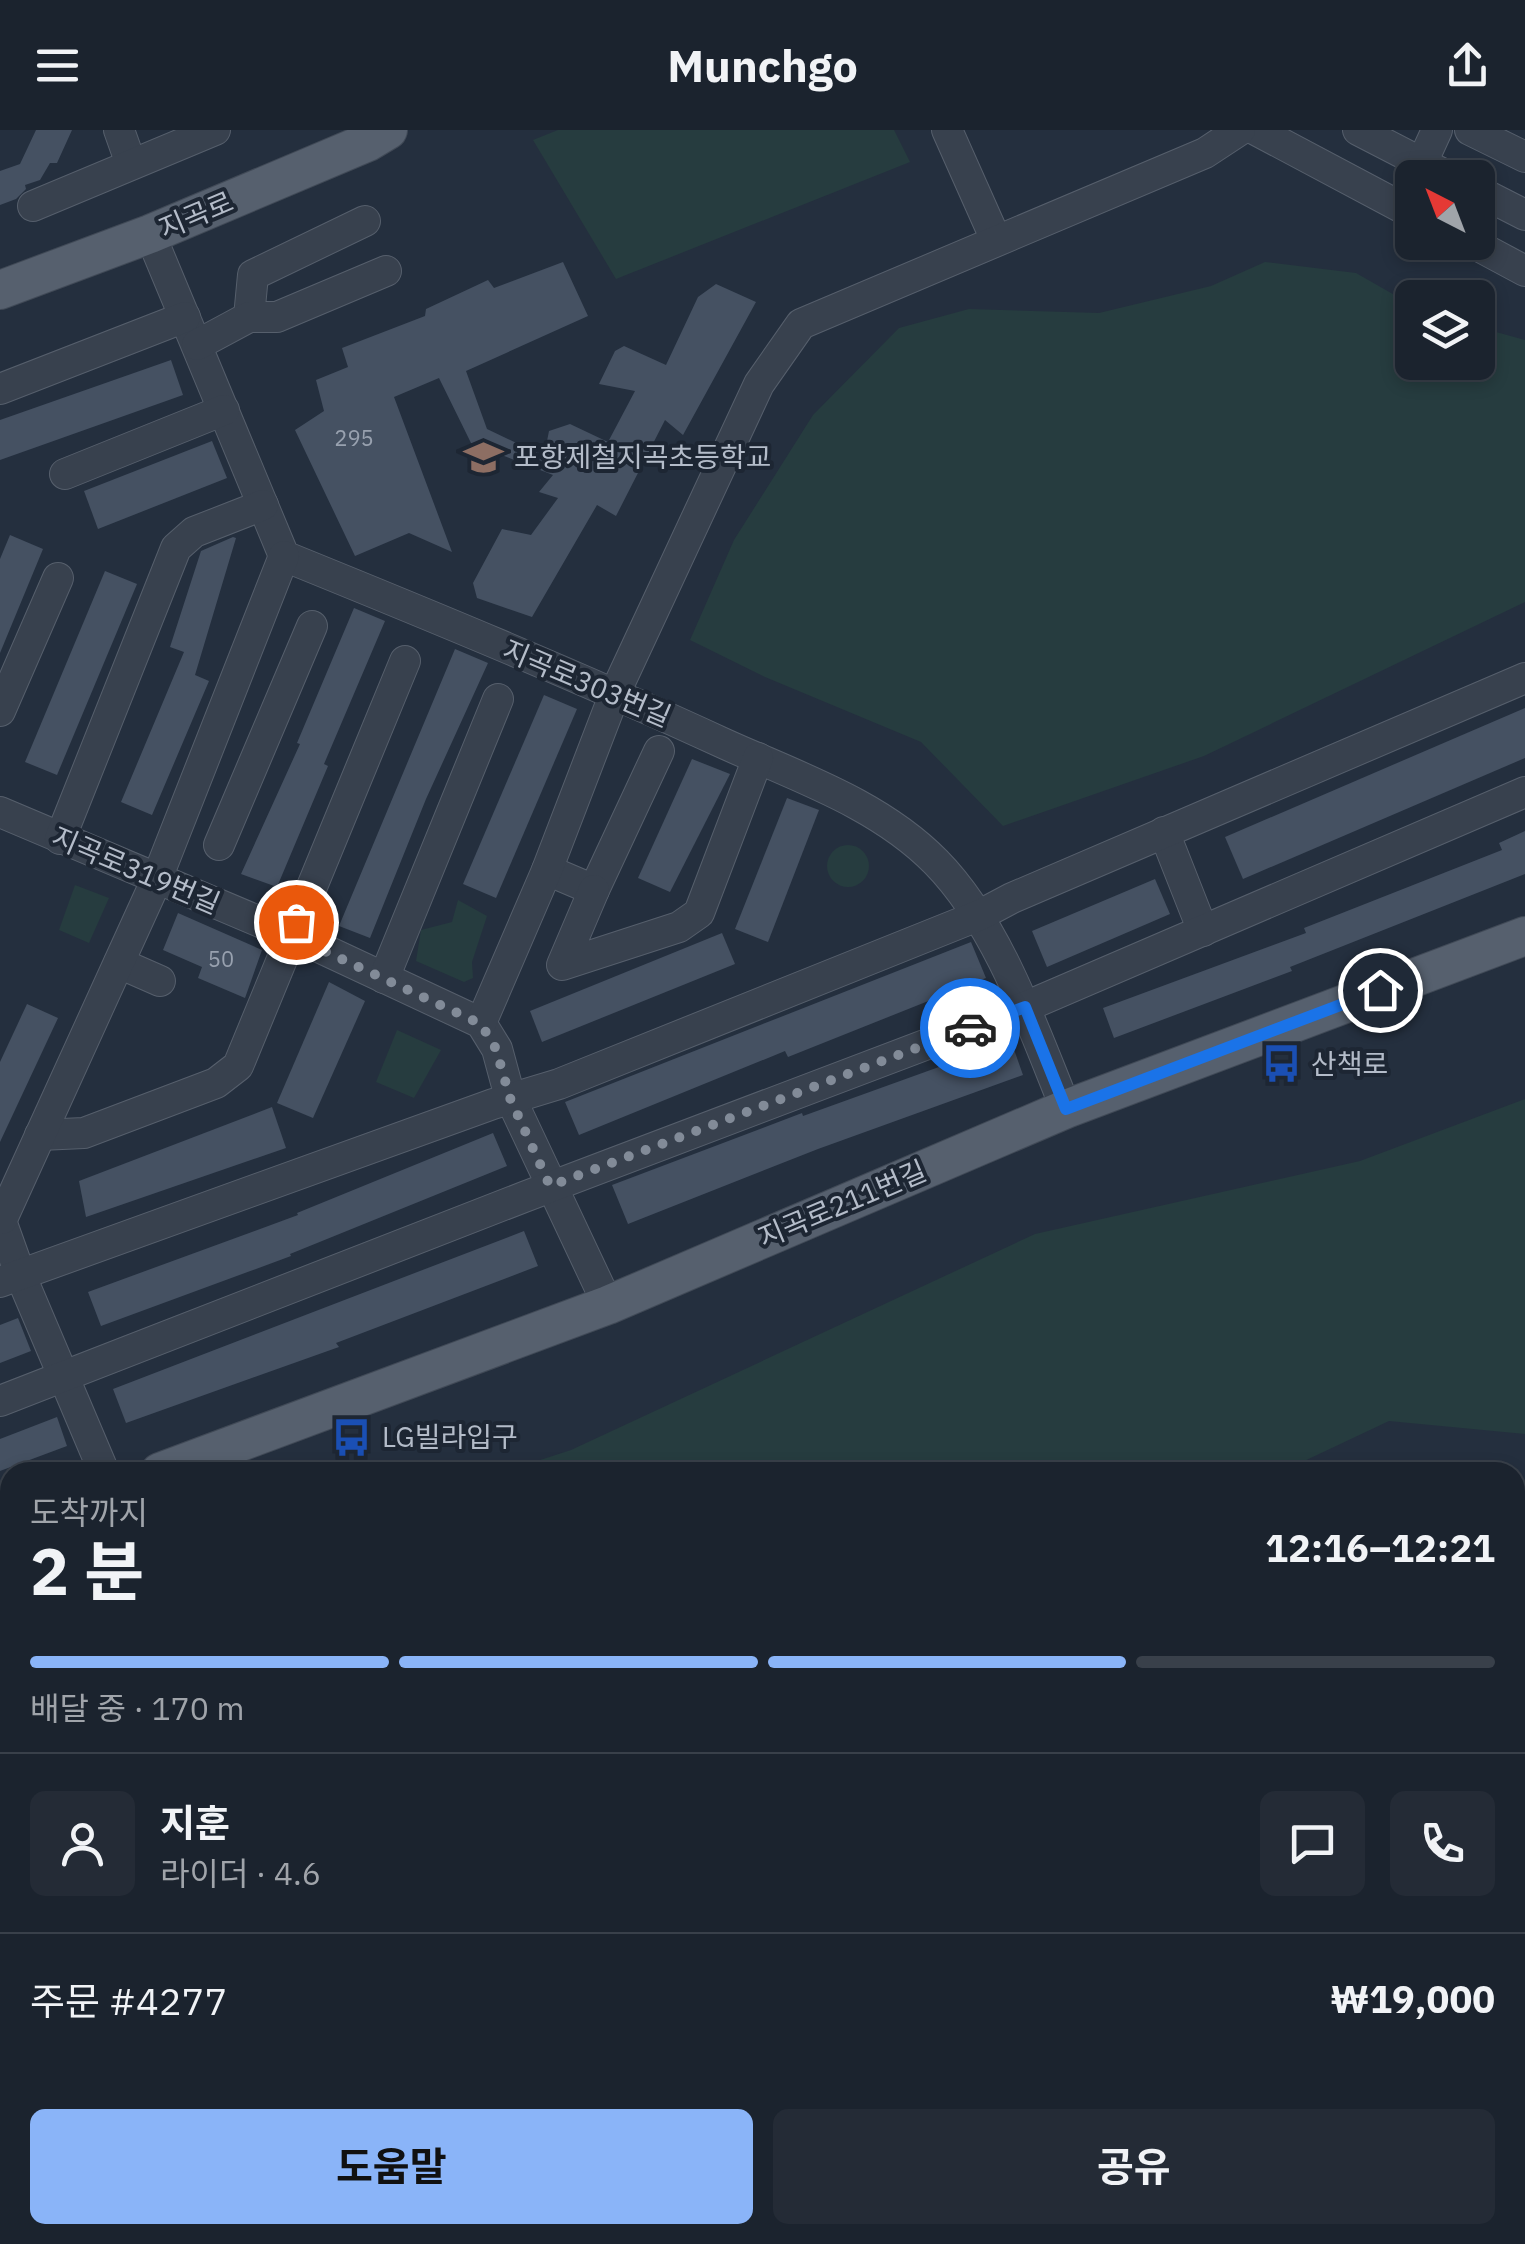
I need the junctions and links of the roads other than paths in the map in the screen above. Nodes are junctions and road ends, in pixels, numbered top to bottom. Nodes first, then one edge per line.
1 (119, 130) edge
2 (215, 130) edge
3 (388, 130) edge
4 (948, 130) edge
5 (1240, 130) edge
6 (1256, 130) edge
7 (1358, 130) edge
8 (1438, 130) edge
9 (1470, 130) edge
10 (1295, 140) edge
11 (1525, 157) edge
12 (1425, 160) edge
13 (131, 164) junction
14 (1395, 169) edge
15 (1395, 181) edge
16 (1495, 200) edge
17 (34, 206) dead end
18 (1525, 215) edge
19 (365, 221) dead end
20 (150, 234) junction
21 (996, 240) junction
22 (1495, 252) edge
23 (1522, 263) edge
24 (386, 271) dead end
25 (0, 290) edge
26 (249, 317) junction
27 (191, 331) junction
28 (0, 389) edge
29 (224, 410) junction
30 (66, 474) dead end
31 (263, 505) junction
32 (284, 556) junction
33 (58, 578) dead end
34 (312, 626) dead end
35 (405, 661) dead end
36 (1525, 678) edge
37 (615, 693) junction
38 (498, 699) dead end
39 (224, 705) junction
40 (0, 711) edge
41 (268, 728) junction
42 (659, 751) dead end
43 (758, 758) junction
44 (1525, 792) edge
45 (0, 812) edge
46 (1164, 832) junction
47 (60, 839) junction
48 (219, 845) dead end
49 (547, 870) junction
50 (156, 881) junction
51 (594, 890) junction
52 (980, 916) junction
53 (1203, 931) junction
54 (290, 935) junction
55 (1525, 936) edge
56 (118, 963) junction
57 (384, 978) junction
58 (160, 981) dead end
59 (1025, 1007) junction
60 (481, 1024) junction
61 (510, 1098) junction
62 (1066, 1109) junction
63 (40, 1135) junction
64 (550, 1186) junction
65 (1, 1219) edge
66 (10, 1278) edge
67 (608, 1305) junction
68 (63, 1374) junction
69 (0, 1401) edge
70 (100, 1462) edge
71 (187, 1462) edge

1 - 13 street
2 - 13 street
3 - 20 main road, 지곡로
4 - 21 street
5 - 21 street
6 - 10 street
7 - 14 street
8 - 12 street
9 - 11 street
10 - 15 street
13 - 17 street
16 - 18 street
19 - 26 street
20 - 25 main road, 지곡로
20 - 27 street
21 - 37 street
22 - 23 street
24 - 26 street
26 - 27 street
27 - 28 street
27 - 29 street
29 - 30 street
29 - 31 street
31 - 32 street
31 - 47 street
32 - 37 street, 지곡로303번길
32 - 39 street
33 - 40 street
34 - 41 street
35 - 54 street
36 - 46 street
37 - 43 street, 지곡로303번길
37 - 49 street
38 - 57 street
39 - 41 street
39 - 50 street
41 - 48 street
42 - 51 street
43 - 51 street
43 - 52 street, 지곡로303번길
44 - 53 street
45 - 47 street, 지곡로319번길
46 - 52 street
46 - 53 street
47 - 50 street, 지곡로319번길
49 - 51 street
49 - 60 street
50 - 54 street, 지곡로319번길
50 - 56 street
52 - 59 street, 지곡로303번길
52 - 61 street
53 - 59 street
54 - 57 street, 지곡로319번길
54 - 63 street
55 - 62 main road, 지곡로211번길
56 - 58 street
56 - 63 street
57 - 60 street, 지곡로319번길
59 - 62 street, 지곡로303번길
59 - 64 street
60 - 61 street
61 - 64 street
61 - 66 street
62 - 67 main road, 지곡로211번길
63 - 65 street
64 - 67 street
64 - 68 street
65 - 66 street
66 - 68 street
67 - 71 main road, 지곡로211번길
68 - 69 street
68 - 70 street

